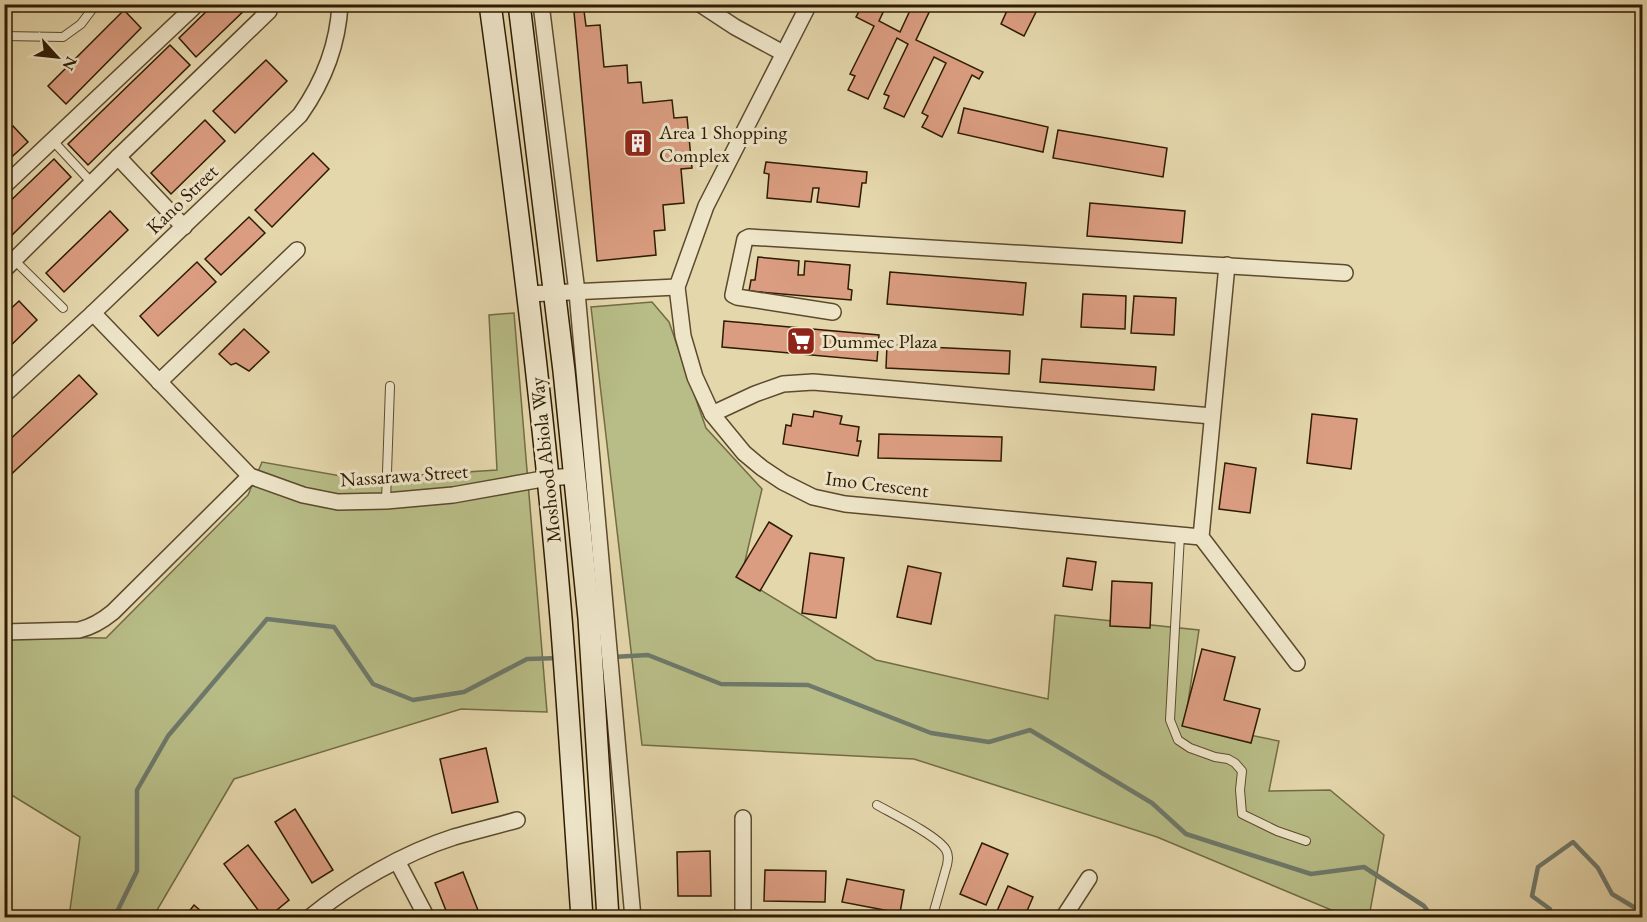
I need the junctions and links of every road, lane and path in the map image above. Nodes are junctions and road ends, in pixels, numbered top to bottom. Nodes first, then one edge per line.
1 (96, 4) edge
2 (197, 4) edge
3 (340, 4) edge
4 (490, 4) edge
5 (519, 4) edge
6 (541, 4) edge
7 (700, 4) edge
8 (809, 4) edge
9 (269, 11) dead end
10 (4, 36) edge
11 (783, 53) junction
12 (53, 141) junction
13 (118, 157) junction
14 (92, 183) junction
15 (4, 186) edge
16 (184, 227) junction
17 (297, 250) dead end
18 (8, 260) edge
19 (1227, 266) junction
20 (1345, 273) dead end
21 (677, 287) junction
22 (554, 292) junction
23 (577, 292) junction
24 (528, 294) junction
25 (63, 308) dead end
26 (833, 312) dead end
27 (93, 313) junction
28 (159, 382) junction
29 (390, 386) dead end
30 (4, 395) edge
31 (712, 414) junction
32 (1212, 416) junction
33 (250, 476) junction
34 (575, 476) junction
35 (548, 478) junction
36 (386, 501) junction
37 (1180, 535) junction
38 (1201, 537) junction
39 (4, 632) edge
40 (1297, 663) dead end
41 (878, 805) dead end
42 (743, 819) dead end
43 (517, 820) dead end
44 (1306, 841) dead end
45 (398, 861) junction
46 (1089, 878) dead end
47 (309, 918) edge
48 (427, 918) edge
49 (582, 918) edge
50 (608, 918) edge
51 (633, 918) edge
52 (742, 918) edge
53 (932, 918) edge
54 (1063, 918) edge

1 - 10 lane
2 - 12 street
3 - 16 street, Kano Street
4 - 24 main road, Moshood Abiola Way
5 - 22 main road, Moshood Abiola Way
6 - 23 street
7 - 11 street
8 - 11 street, Imo Crescent
9 - 13 street
11 - 21 street, Imo Crescent
12 - 14 lane
12 - 15 street
13 - 14 street
13 - 16 street
14 - 18 street
16 - 27 street, Kano Street
17 - 28 street
18 - 25 lane
19 - 20 street
19 - 26 street
19 - 32 street
21 - 23 street
21 - 31 street, Imo Crescent
22 - 23 street
22 - 24 street
22 - 34 main road, Moshood Abiola Way
23 - 51 street
24 - 35 main road, Moshood Abiola Way
27 - 28 street, Nassarawa Street
27 - 30 street, Kano Street
28 - 33 street, Nassarawa Street
29 - 36 lane
31 - 32 street
31 - 37 street, Imo Crescent
32 - 38 street
33 - 36 street, Nassarawa Street
33 - 39 street
34 - 35 street, Nassarawa Street
34 - 50 main road, Moshood Abiola Way
35 - 36 street, Nassarawa Street
35 - 49 main road, Moshood Abiola Way
37 - 38 street, Imo Crescent
37 - 44 lane
38 - 40 street
41 - 53 lane
42 - 52 street
43 - 45 street
45 - 47 street
45 - 48 street
46 - 54 street

